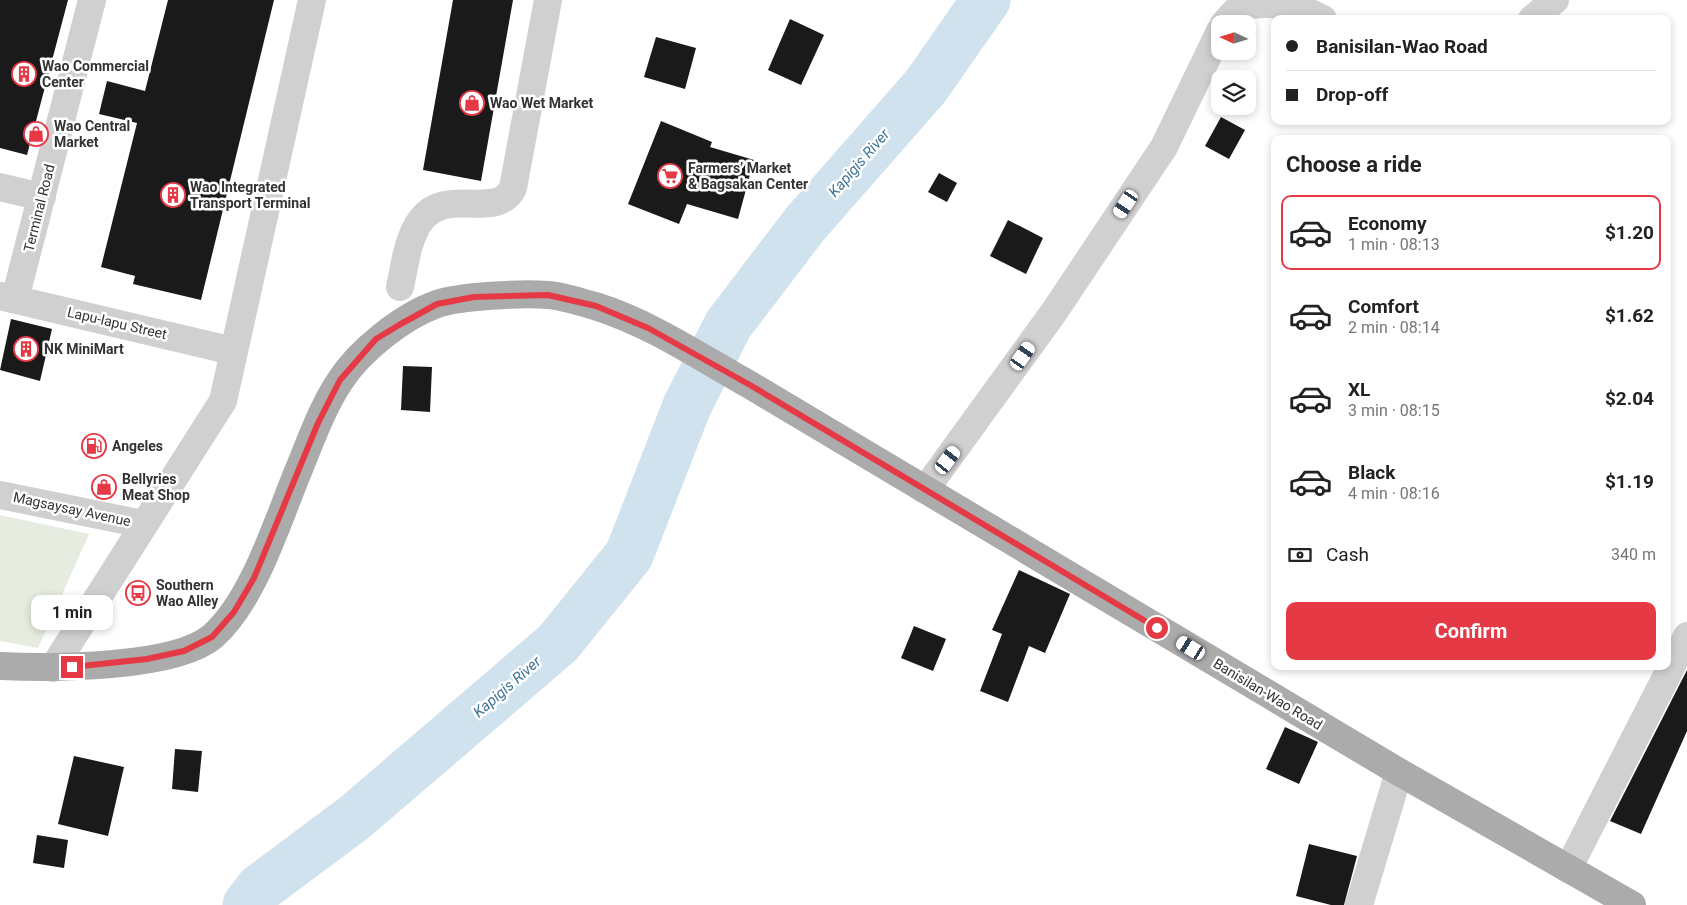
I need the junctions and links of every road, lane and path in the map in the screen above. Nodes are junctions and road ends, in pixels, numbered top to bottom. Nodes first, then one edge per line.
1 (92, 0) edge
2 (312, 0) edge
3 (548, 0) edge
4 (1555, 0) edge
5 (1232, 15) edge
6 (1316, 15) edge
7 (1537, 15) edge
8 (1211, 50) edge
9 (0, 187) edge
10 (42, 197) junction
11 (400, 287) dead end
12 (8, 298) edge
13 (233, 351) junction
14 (925, 490) junction
15 (0, 495) edge
16 (143, 524) junction
17 (1687, 636) edge
18 (0, 666) edge
19 (1671, 667) edge
20 (53, 668) junction
21 (1670, 670) edge
22 (1399, 772) junction
23 (1568, 869) junction
24 (1359, 905) edge
25 (1632, 905) edge

1 - 10 street, Terminal Road
2 - 13 street
3 - 11 street
4 - 7 street
5 - 6 street
8 - 14 street
9 - 10 street
10 - 12 street, Terminal Road
12 - 13 street, Lapu-lapu Street
13 - 16 street
14 - 20 main road, Banisilan-Wao Road
14 - 22 main road, Banisilan-Wao Road
15 - 16 street, Magsaysay Avenue
16 - 20 street
17 - 19 street
18 - 20 main road, Banisilan-Wao Road
21 - 23 street
22 - 23 main road, Banisilan-Wao Road
22 - 24 street
23 - 25 main road, Banisilan-Wao Road

